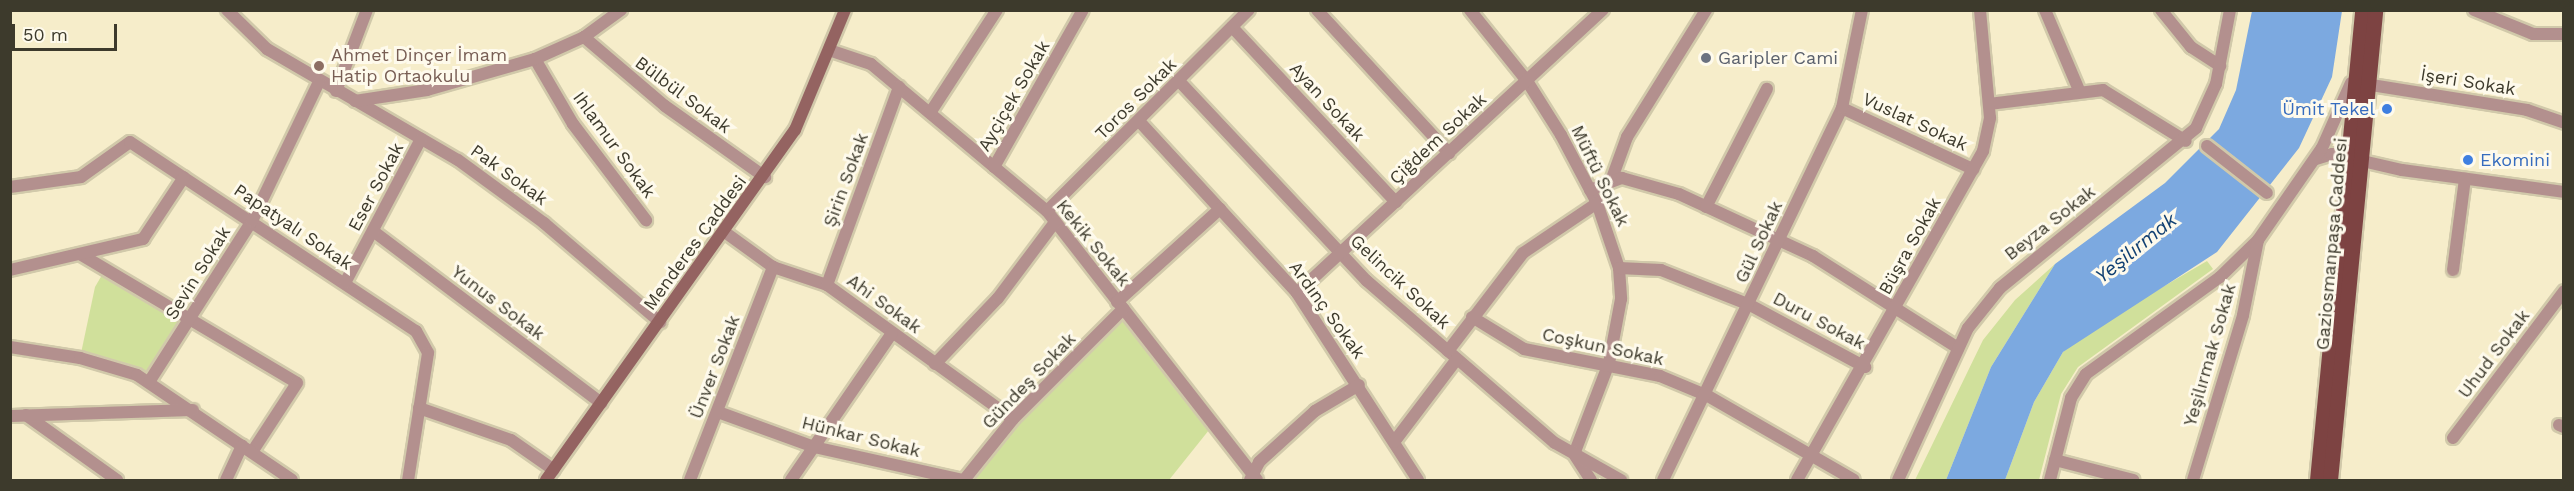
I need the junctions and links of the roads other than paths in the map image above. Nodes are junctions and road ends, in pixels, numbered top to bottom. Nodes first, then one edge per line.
1 (227, 10) edge
2 (367, 10) edge
3 (599, 10) edge
4 (621, 10) edge
5 (844, 10) edge
6 (997, 10) edge
7 (1083, 10) edge
8 (1249, 10) edge
9 (1317, 10) edge
10 (1470, 10) edge
11 (1603, 10) edge
12 (1706, 10) edge
13 (1862, 10) edge
14 (1980, 10) edge
15 (2045, 10) edge
16 (2161, 10) edge
17 (2230, 10) edge
18 (2362, 10) edge
19 (2375, 10) edge
20 (2474, 10) edge
21 (610, 18) junction
22 (1232, 27) junction
23 (2564, 34) edge
24 (584, 37) junction
25 (832, 51) junction
26 (535, 59) junction
27 (2220, 66) junction
28 (1179, 81) junction
29 (1527, 81) junction
30 (319, 82) junction
31 (2358, 83) junction
32 (899, 87) junction
33 (1767, 89) dead end
34 (2079, 90) junction
35 (336, 91) junction
36 (355, 101) junction
37 (1989, 105) junction
38 (1842, 108) junction
39 (930, 113) junction
40 (1139, 121) junction
41 (2564, 123) edge
42 (421, 139) junction
43 (2186, 141) junction
44 (2207, 146) dead end
45 (1449, 153) junction
46 (2316, 159) junction
47 (2353, 159) junction
48 (994, 167) junction
49 (1973, 169) junction
50 (184, 177) junction
51 (765, 177) junction
52 (2465, 179) junction
53 (1611, 181) junction
54 (10, 187) edge
55 (1590, 189) junction
56 (2564, 192) edge
57 (2267, 193) dead end
58 (1396, 202) junction
59 (1597, 203) junction
60 (1706, 207) junction
61 (1220, 209) junction
62 (1047, 211) junction
63 (252, 220) junction
64 (646, 220) dead end
65 (1056, 222) junction
66 (373, 231) junction
67 (726, 233) junction
68 (1781, 238) junction
69 (2258, 240) junction
70 (1341, 253) junction
71 (80, 254) junction
72 (774, 267) junction
73 (1619, 268) junction
74 (10, 270) edge
75 (2453, 270) dead end
76 (345, 283) junction
77 (827, 285) junction
78 (2564, 291) edge
79 (1297, 293) junction
80 (1750, 305) junction
81 (1120, 306) junction
82 (1898, 306) junction
83 (192, 317) junction
84 (1472, 317) junction
85 (660, 322) junction
86 (892, 333) junction
87 (10, 347) edge
88 (1958, 348) junction
89 (1452, 355) junction
90 (1609, 363) junction
91 (935, 364) junction
92 (1865, 367) junction
93 (149, 382) junction
94 (1359, 385) junction
95 (1708, 396) junction
96 (601, 404) junction
97 (419, 408) junction
98 (194, 410) junction
99 (717, 412) junction
100 (10, 416) edge
101 (26, 416) junction
102 (1013, 419) junction
103 (2453, 438) dead end
104 (1394, 442) junction
105 (814, 447) junction
106 (247, 449) junction
107 (1574, 454) junction
108 (1812, 457) junction
109 (2055, 460) junction
110 (552, 477) edge
111 (1253, 479) edge
112 (117, 480) edge
113 (226, 480) edge
114 (292, 480) edge
115 (408, 480) edge
116 (690, 480) edge
117 (791, 480) edge
118 (964, 480) edge
119 (1418, 480) edge
120 (1591, 480) edge
121 (1621, 480) edge
122 (1663, 480) edge
123 (1797, 480) edge
124 (1854, 480) edge
125 (1898, 480) edge
126 (2050, 480) edge
127 (2133, 480) edge
128 (2193, 480) edge
129 (2317, 480) edge
130 (2330, 480) edge

1 - 30 street, Pak Sokak
2 - 35 street
3 - 21 street
4 - 21 street
5 - 25 street, Menderes Caddesi
6 - 39 street
7 - 48 street, Ayçiçek Sokak
8 - 22 street, Toros Sokak
9 - 45 street
10 - 29 street, Müftü Sokak
11 - 29 street, Çiğdem Sokak
12 - 53 street
13 - 38 street, Gül Sokak
14 - 37 street, Büşra Sokak
15 - 34 street
16 - 27 street
17 - 27 street, Beyza Sokak
18 - 31 main road, Gaziosmanpaşa Caddesi
19 - 31 main road, Gaziosmanpaşa Caddesi
20 - 23 street
21 - 24 street
22 - 28 street, Toros Sokak
22 - 58 street, Ayan Sokak
24 - 26 street
24 - 51 street, Bülbül Sokak
25 - 32 street, Kekik Sokak
25 - 51 street, Menderes Caddesi
26 - 36 street
26 - 64 street, Ihlamur Sokak
27 - 43 street, Beyza Sokak
28 - 40 street, Toros Sokak
28 - 70 street, Gelincik Sokak
29 - 45 street, Çiğdem Sokak
29 - 55 street, Müftü Sokak
30 - 35 street, Pak Sokak
30 - 63 street, Sevin Sokak
31 - 41 street, İşeri Sokak
31 - 46 street
31 - 47 main road, Gaziosmanpaşa Caddesi
32 - 39 street, Kekik Sokak
32 - 77 street, Şirin Sokak
33 - 60 street
34 - 37 street
34 - 43 street
35 - 36 street, Pak Sokak
36 - 42 street, Pak Sokak
37 - 49 street, Büşra Sokak
38 - 49 street, Vuslat Sokak
38 - 68 street, Gül Sokak
39 - 48 street, Kekik Sokak
40 - 61 street, Ardınç Sokak
40 - 62 street, Toros Sokak
42 - 66 street, Eser Sokak
42 - 85 street, Pak Sokak
43 - 88 street, Beyza Sokak
44 - 57 street
45 - 58 street, Çiğdem Sokak
46 - 47 street
46 - 69 street
47 - 52 street
47 - 129 main road, Gaziosmanpaşa Caddesi
47 - 130 main road, Gaziosmanpaşa Caddesi
48 - 62 street, Kekik Sokak
49 - 82 street, Büşra Sokak
50 - 54 street, Papatyalı Sokak
50 - 63 street, Papatyalı Sokak
50 - 71 street
51 - 67 street, Menderes Caddesi
52 - 56 street
52 - 75 street
53 - 55 street
53 - 60 street
55 - 59 street, Müftü Sokak
58 - 70 street, Çiğdem Sokak
59 - 73 street, Müftü Sokak
59 - 84 street
60 - 68 street
61 - 79 street, Ardınç Sokak
61 - 81 street, Gündeş Sokak
62 - 65 street, Kekik Sokak
63 - 76 street, Papatyalı Sokak
63 - 83 street, Sevin Sokak
65 - 81 street, Kekik Sokak
65 - 91 street
66 - 76 street, Eser Sokak
66 - 96 street, Yunus Sokak
67 - 72 street, Ahi Sokak
67 - 85 street, Menderes Caddesi
68 - 80 street, Gül Sokak
68 - 82 street
69 - 109 street
69 - 128 street, Yeşilırmak Sokak
70 - 79 street, Çiğdem Sokak
70 - 89 street, Gelincik Sokak
71 - 74 street
71 - 83 street
72 - 77 street, Ahi Sokak
72 - 99 street, Ünver Sokak
73 - 80 street, Duru Sokak
73 - 90 street, Müftü Sokak
76 - 97 street, Papatyalı Sokak
77 - 86 street, Ahi Sokak
78 - 103 street, Uhud Sokak
79 - 94 street, Ardınç Sokak
80 - 92 street, Duru Sokak
80 - 95 street, Gül Sokak
81 - 102 street, Gündeş Sokak
81 - 111 street, Kekik Sokak
82 - 88 street
82 - 92 street, Büşra Sokak
83 - 93 street, Sevin Sokak
83 - 106 street
84 - 89 street
84 - 90 street, Coşkun Sokak
85 - 96 street, Menderes Caddesi
86 - 91 street, Ahi Sokak
86 - 105 street
87 - 93 street
88 - 125 street, Beyza Sokak
89 - 104 street
89 - 107 street, Gelincik Sokak
90 - 95 street, Coşkun Sokak
90 - 107 street, Müftü Sokak
91 - 102 street, Ahi Sokak
92 - 108 street, Büşra Sokak
93 - 98 street
94 - 104 street, Ardınç Sokak
94 - 111 street
95 - 108 street, Coşkun Sokak
95 - 122 street, Gül Sokak
96 - 110 street, Menderes Caddesi
97 - 110 street
97 - 115 street, Papatyalı Sokak
98 - 101 street
98 - 106 street
99 - 105 street, Hünkar Sokak
99 - 116 street, Ünver Sokak
100 - 101 street
101 - 112 street
102 - 118 street, Gündeş Sokak
104 - 119 street, Ardınç Sokak
105 - 117 street
105 - 118 street, Hünkar Sokak
106 - 113 street
106 - 114 street
107 - 120 street
107 - 121 street, Gelincik Sokak
108 - 123 street, Büşra Sokak
108 - 124 street, Coşkun Sokak
109 - 126 street
109 - 127 street

